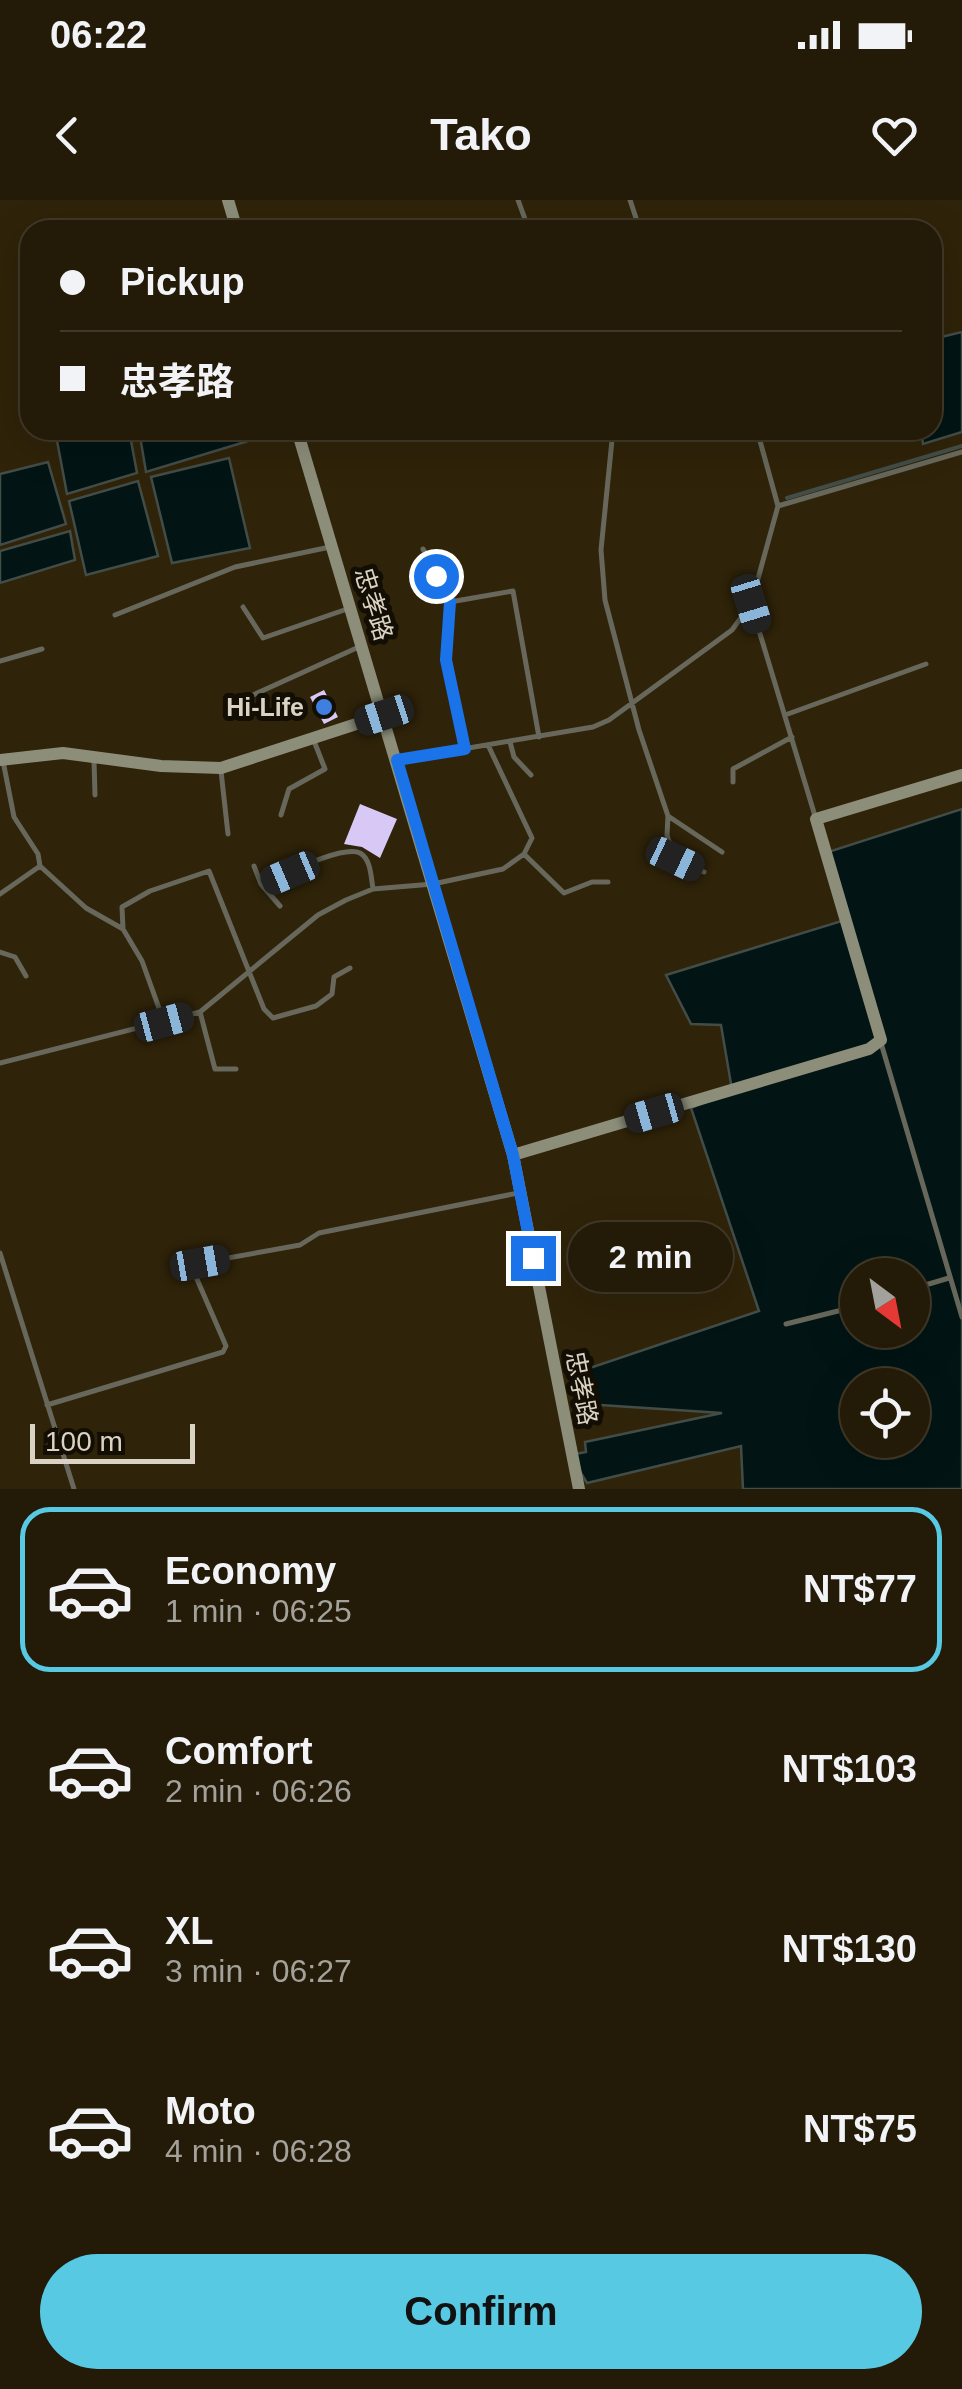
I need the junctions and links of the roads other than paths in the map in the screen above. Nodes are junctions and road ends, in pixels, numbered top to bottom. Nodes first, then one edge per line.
1 (300, 440) edge
2 (612, 440) edge
3 (760, 440) edge
4 (962, 452) edge
5 (778, 506) junction
6 (332, 546) junction
7 (423, 549) dead end
8 (450, 602) junction
9 (751, 604) junction
10 (243, 607) dead end
11 (352, 608) junction
12 (115, 615) dead end
13 (363, 644) junction
14 (42, 649) dead end
15 (0, 660) edge
16 (926, 664) dead end
17 (254, 694) dead end
18 (632, 700) junction
19 (384, 715) junction
20 (785, 715) junction
21 (538, 736) junction
22 (313, 738) junction
23 (792, 738) junction
24 (510, 742) junction
25 (488, 746) junction
26 (465, 749) junction
27 (94, 758) junction
28 (1, 760) edge
29 (397, 760) junction
30 (220, 768) junction
31 (531, 775) dead end
32 (962, 775) edge
33 (732, 782) dead end
34 (95, 795) dead end
35 (281, 815) dead end
36 (668, 816) junction
37 (816, 818) junction
38 (228, 834) dead end
39 (722, 852) dead end
40 (524, 854) junction
41 (40, 866) junction
42 (254, 866) dead end
43 (704, 872) dead end
44 (608, 882) dead end
45 (262, 884) junction
46 (433, 884) junction
47 (374, 889) junction
48 (0, 894) edge
49 (280, 906) dead end
50 (123, 929) junction
51 (0, 952) edge
52 (350, 968) dead end
53 (252, 972) junction
54 (26, 976) dead end
55 (200, 1012) junction
56 (164, 1022) junction
57 (880, 1040) junction
58 (0, 1063) edge
59 (236, 1070) dead end
60 (513, 1155) junction
61 (521, 1192) junction
62 (0, 1253) edge
63 (949, 1278) junction
64 (930, 1284) edge
65 (840, 1310) edge
66 (962, 1317) edge
67 (786, 1324) dead end
68 (47, 1405) junction
69 (74, 1489) edge
70 (579, 1489) edge

1 - 6 street, 忠孝路
2 - 18 lane
3 - 5 lane
4 - 5 lane
5 - 9 lane
6 - 11 street, 忠孝路
6 - 12 lane
7 - 8 lane
8 - 21 lane
8 - 26 lane
9 - 18 lane
9 - 20 lane
10 - 11 lane
11 - 13 street, 忠孝路
13 - 17 lane
13 - 19 street, 忠孝路
14 - 15 lane
16 - 20 lane
18 - 21 lane
18 - 36 lane
19 - 22 street
19 - 29 street, 忠孝路
20 - 23 lane
21 - 24 lane
22 - 30 street
22 - 35 lane
23 - 33 lane
23 - 37 lane
24 - 25 lane
24 - 31 lane
25 - 26 lane
25 - 40 lane
26 - 29 lane
27 - 28 street
27 - 30 street
27 - 34 lane
28 - 41 lane
29 - 46 street, 忠孝路
30 - 38 lane
32 - 37 street
36 - 39 lane
36 - 43 lane
37 - 57 street
40 - 44 lane
40 - 46 lane
41 - 48 lane
41 - 50 lane
42 - 45 lane
45 - 47 lane
45 - 49 lane
46 - 47 lane
46 - 60 street, 忠孝路
47 - 53 lane
50 - 53 lane
50 - 56 lane
51 - 54 lane
52 - 53 lane
53 - 55 lane
55 - 56 lane
55 - 59 lane
56 - 58 lane
57 - 60 street
57 - 63 lane
60 - 61 street, 忠孝路
61 - 68 lane
61 - 70 street, 忠孝路
62 - 68 lane
63 - 64 lane
63 - 66 lane
65 - 67 lane
68 - 69 lane

